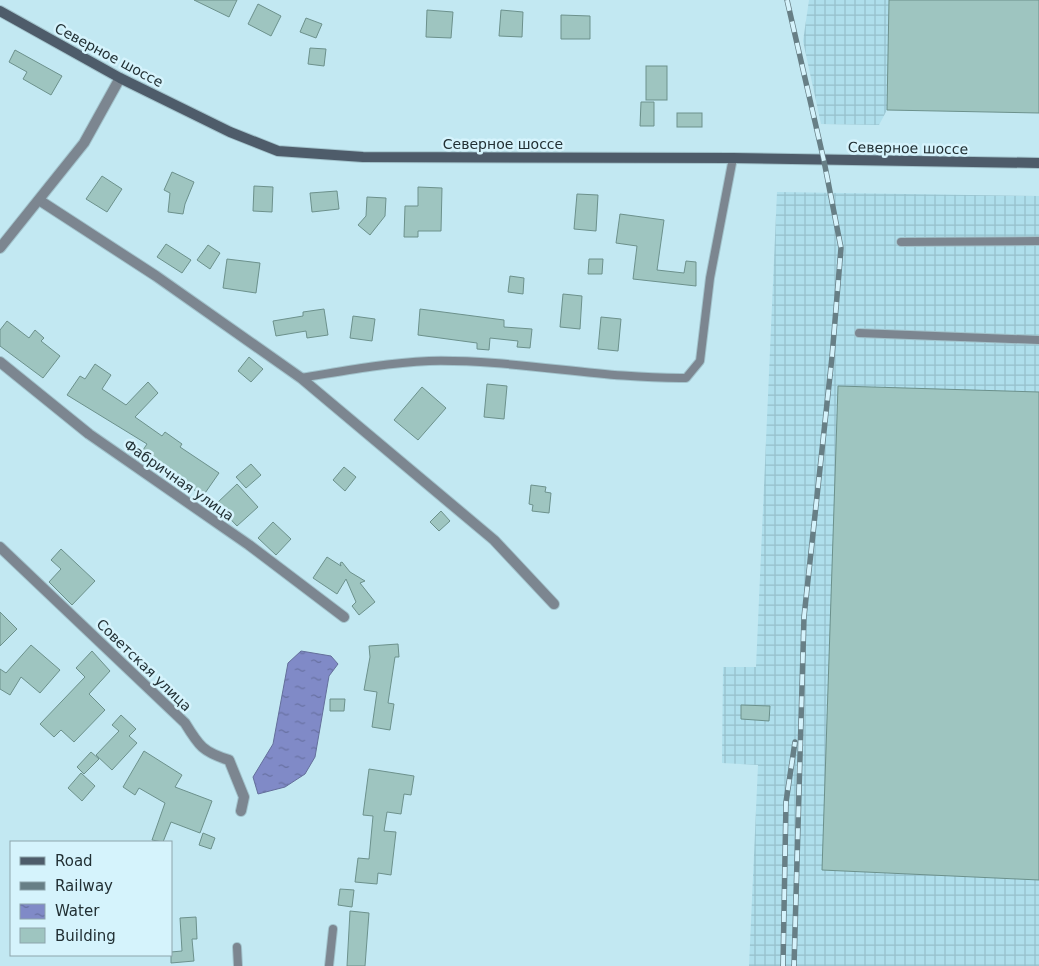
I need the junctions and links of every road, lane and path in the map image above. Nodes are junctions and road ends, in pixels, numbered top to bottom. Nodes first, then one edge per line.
1 (0, 11) edge
2 (120, 78) junction
3 (732, 158) junction
4 (1039, 163) edge
5 (40, 200) junction
6 (1039, 241) edge
7 (900, 242) dead end
8 (0, 248) edge
9 (859, 333) dead end
10 (1039, 340) edge
11 (0, 362) edge
12 (301, 378) junction
13 (0, 547) edge
14 (554, 604) dead end
15 (344, 617) dead end
16 (241, 811) dead end
17 (333, 928) dead end
18 (237, 947) dead end
19 (238, 966) edge
20 (329, 966) edge

1 - 2 main road, Северное шоссе
2 - 3 main road, Северное шоссе
2 - 5 street
3 - 4 main road, Северное шоссе
3 - 12 lane
5 - 8 street
5 - 12 street
6 - 7 lane
9 - 10 lane
11 - 15 street, Фабричная улица
12 - 14 street
13 - 16 street, Советская улица
17 - 20 lane
18 - 19 lane

